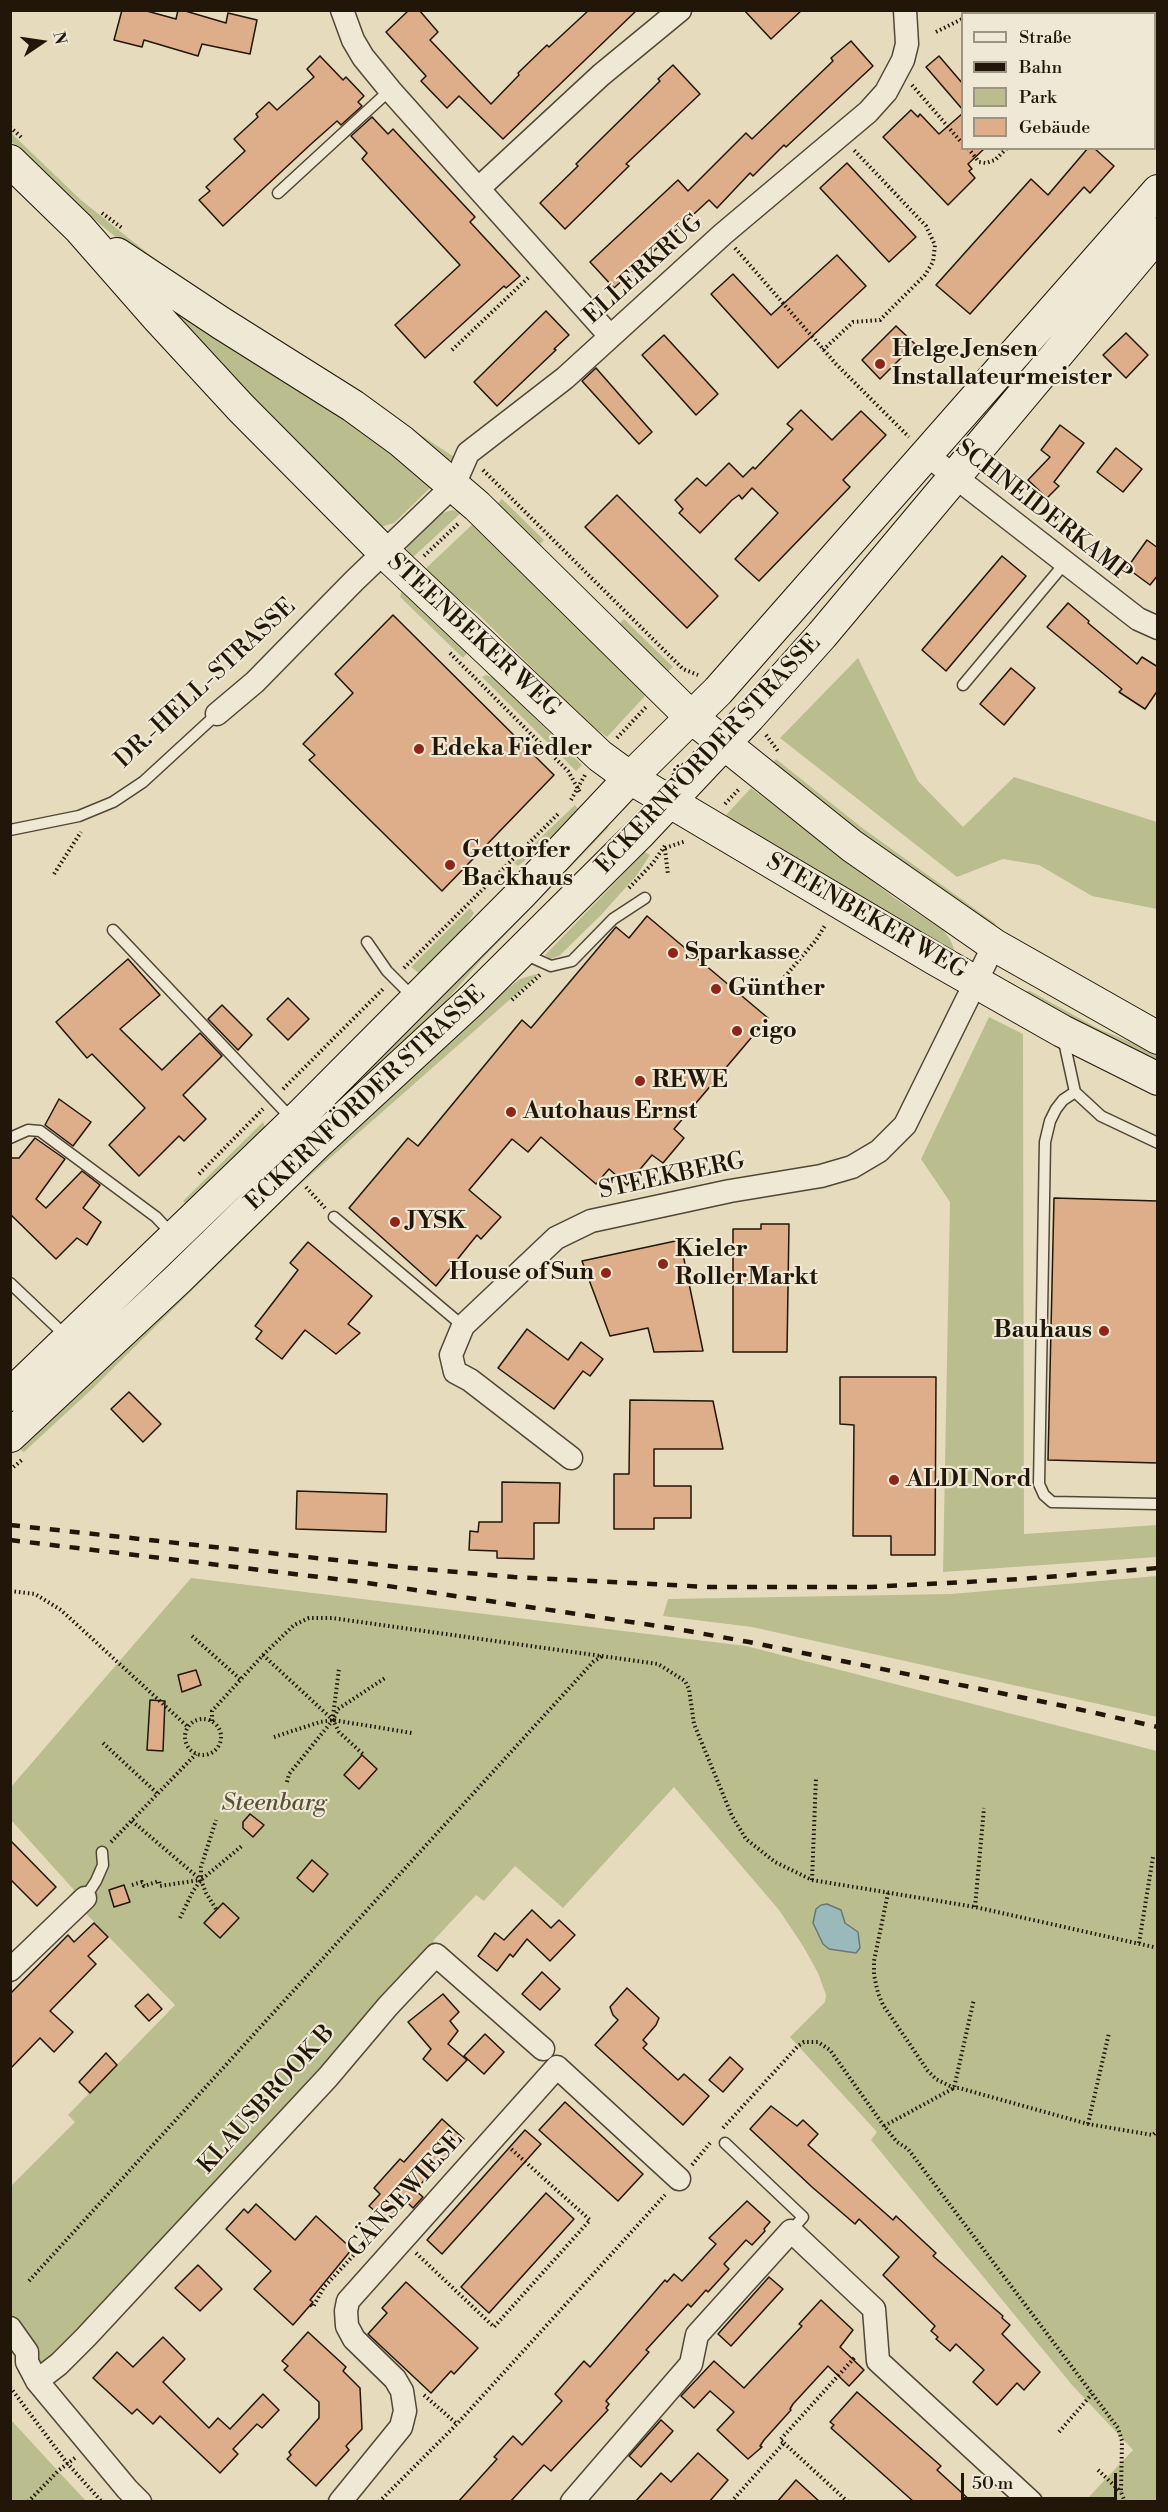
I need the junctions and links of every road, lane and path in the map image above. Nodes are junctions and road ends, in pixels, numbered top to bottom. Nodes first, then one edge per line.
1 (342, 10) edge
2 (680, 10) edge
3 (905, 10) edge
4 (961, 20) edge
5 (936, 32) dead end
6 (899, 70) junction
7 (390, 90) junction
8 (841, 136) junction
9 (961, 141) edge
10 (970, 150) edge
11 (1005, 150) edge
12 (10, 161) edge
13 (478, 188) junction
14 (1158, 191) edge
15 (278, 193) dead end
16 (79, 228) junction
17 (723, 234) junction
18 (1158, 234) edge
19 (545, 261) junction
20 (610, 336) junction
21 (452, 350) dead end
22 (823, 350) junction
23 (468, 453) junction
24 (927, 455) junction
25 (955, 478) junction
26 (454, 485) junction
27 (384, 552) junction
28 (1065, 563) junction
29 (1158, 628) edge
30 (963, 685) dead end
31 (662, 690) junction
32 (217, 714) joint
33 (691, 717) junction
34 (749, 717) junction
35 (723, 744) junction
36 (600, 756) junction
37 (772, 758) junction
38 (630, 778) junction
39 (670, 801) junction
40 (570, 803) dead end
41 (94, 811) junction
42 (561, 811) dead end
43 (708, 823) junction
44 (10, 830) edge
45 (665, 848) dead end
46 (54, 874) dead end
47 (669, 875) dead end
48 (645, 898) dead end
49 (826, 924) dead end
50 (113, 930) dead end
51 (367, 942) dead end
52 (994, 945) junction
53 (521, 953) junction
54 (976, 982) junction
55 (404, 989) junction
56 (770, 994) dead end
57 (1062, 1031) junction
58 (1158, 1038) edge
59 (1158, 1079) edge
60 (1075, 1092) junction
61 (298, 1126) junction
62 (10, 1138) edge
63 (1158, 1143) edge
64 (198, 1175) dead end
65 (302, 1184) dead end
66 (334, 1217) joint
67 (186, 1248) junction
68 (10, 1283) edge
69 (463, 1326) junction
70 (79, 1349) junction
71 (10, 1395) edge
72 (10, 1436) edge
73 (571, 1458) dead end
74 (1158, 1504) edge
75 (10, 1591) edge
76 (192, 1636) dead end
77 (263, 1655) junction
78 (602, 1656) junction
79 (339, 1669) dead end
80 (385, 1678) dead end
81 (240, 1679) junction
82 (333, 1720) junction
83 (212, 1722) junction
84 (188, 1727) junction
85 (412, 1733) dead end
86 (274, 1737) dead end
87 (103, 1743) dead end
88 (196, 1754) junction
89 (364, 1755) dead end
90 (816, 1777) dead end
91 (287, 1782) dead end
92 (158, 1794) junction
93 (984, 1808) dead end
94 (216, 1820) dead end
95 (132, 1821) junction
96 (243, 1845) dead end
97 (102, 1852) joint
98 (1152, 1857) dead end
99 (201, 1880) junction
100 (812, 1880) junction
101 (132, 1885) dead end
102 (888, 1893) junction
103 (85, 1898) joint
104 (975, 1907) junction
105 (216, 1909) dead end
106 (180, 1918) dead end
107 (1138, 1943) junction
108 (1158, 1948) edge
109 (10, 1970) edge
110 (974, 1999) dead end
111 (1109, 2032) dead end
112 (543, 2049) dead end
113 (954, 2088) junction
114 (1088, 2124) junction
115 (884, 2126) junction
116 (1158, 2130) edge
117 (725, 2143) dead end
118 (506, 2144) dead end
119 (679, 2180) junction
120 (791, 2231) junction
121 (401, 2241) junction
122 (366, 2242) dead end
123 (29, 2281) dead end
124 (311, 2305) dead end
125 (10, 2328) edge
126 (877, 2346) junction
127 (37, 2381) junction
128 (10, 2387) edge
129 (402, 2391) junction
130 (1092, 2394) junction
131 (457, 2424) junction
132 (1059, 2432) dead end
133 (784, 2443) junction
134 (90, 2447) junction
135 (68, 2463) junction
136 (1098, 2470) dead end
137 (1121, 2492) junction
138 (28, 2502) edge
139 (102, 2502) edge
140 (140, 2502) edge
141 (340, 2502) edge
142 (379, 2502) edge
143 (572, 2502) edge
144 (731, 2502) edge
145 (848, 2502) edge
146 (1031, 2502) edge
147 (1125, 2502) edge

1 - 7 street
2 - 13 street
3 - 6 street, ELLERKRUG
4 - 5 path
6 - 8 street, ELLERKRUG
6 - 9 path
7 - 13 street
7 - 15 lane
8 - 17 street, ELLERKRUG
8 - 22 path
10 - 11 path
12 - 16 street, STEENBEKER WEG
13 - 19 street
14 - 24 street, ECKERNFÖRDER STRASSE
16 - 26 street, STEENBEKER WEG
16 - 27 street, STEENBEKER WEG
17 - 20 street, ELLERKRUG
17 - 22 path
18 - 25 street, ECKERNFÖRDER STRASSE
19 - 20 street
19 - 21 path
20 - 23 street, ELLERKRUG
22 - 24 path
23 - 26 street, ELLERKRUG
23 - 31 path
24 - 25 street, SCHNEIDERKAMP
24 - 33 street, ECKERNFÖRDER STRASSE
25 - 28 street, SCHNEIDERKAMP
25 - 34 street, ECKERNFÖRDER STRASSE
26 - 27 street, ELLERKRUG
26 - 31 street, STEENBEKER WEG
27 - 32 street, DR.-HELL-STRASSE
27 - 36 street, STEENBEKER WEG
28 - 29 street, SCHNEIDERKAMP
28 - 30 lane
31 - 33 street, STEENBEKER WEG
31 - 36 path
32 - 41 lane, DR.-HELL-STRASSE
33 - 35 street, STEENBEKER WEG
33 - 38 street, ECKERNFÖRDER STRASSE
34 - 35 street, ECKERNFÖRDER STRASSE
34 - 37 path
35 - 37 street, STEENBEKER WEG
35 - 39 street, ECKERNFÖRDER STRASSE
36 - 38 street, STEENBEKER WEG
36 - 40 path
37 - 43 path
37 - 52 street, STEENBEKER WEG
38 - 39 street, STEENBEKER WEG
38 - 55 street, ECKERNFÖRDER STRASSE
39 - 43 street, STEENBEKER WEG
39 - 53 street, ECKERNFÖRDER STRASSE
41 - 44 lane, DR.-HELL-STRASSE
41 - 46 path
42 - 55 path
43 - 54 street, STEENBEKER WEG
45 - 47 path
48 - 53 lane
49 - 56 path
50 - 61 lane
51 - 55 lane
52 - 54 street, STEEKBERG
52 - 58 street, STEENBEKER WEG
53 - 61 street, ECKERNFÖRDER STRASSE
54 - 57 street, STEENBEKER WEG
54 - 69 street, STEEKBERG
55 - 61 street, ECKERNFÖRDER STRASSE
55 - 61 path
57 - 59 street, STEENBEKER WEG
57 - 60 lane
60 - 63 lane
60 - 74 lane
61 - 64 path
61 - 67 street, ECKERNFÖRDER STRASSE
62 - 67 lane
65 - 66 path
66 - 69 lane
67 - 70 street, ECKERNFÖRDER STRASSE
68 - 70 lane
69 - 73 street, STEEKBERG
70 - 71 street, ECKERNFÖRDER STRASSE
70 - 72 street, ECKERNFÖRDER STRASSE
75 - 84 path
76 - 81 path
77 - 78 path
77 - 81 path
77 - 82 path
78 - 100 path
78 - 123 path
79 - 82 path
80 - 82 path
81 - 83 path
82 - 85 path
82 - 86 path
82 - 89 path
82 - 91 path
83 - 84 path
83 - 88 path
84 - 88 path
87 - 92 path
88 - 92 path
90 - 100 path
92 - 95 path
93 - 104 path
94 - 99 path
95 - 97 path
95 - 99 path
96 - 99 path
97 - 103 lane
98 - 107 path
99 - 101 path
99 - 105 path
99 - 106 path
100 - 102 path
102 - 104 path
102 - 113 path
103 - 109 street
104 - 107 path
107 - 108 path
110 - 113 path
111 - 114 path
112 - 127 street, KLAUSBROOK B
113 - 114 path
113 - 115 path
114 - 116 path
115 - 119 path
115 - 130 path
117 - 120 lane
118 - 121 path
119 - 121 street, GÄNSEWIESE
119 - 131 path
120 - 126 street
120 - 143 street
121 - 129 street, GÄNSEWIESE
122 - 124 path
125 - 127 street
126 - 133 path
126 - 146 street
127 - 134 street
128 - 135 path
129 - 131 path
129 - 141 street
130 - 132 path
130 - 137 path
131 - 142 path
133 - 144 path
133 - 145 path
134 - 135 path
134 - 140 street
135 - 138 path
135 - 139 path
136 - 137 path
137 - 147 path

